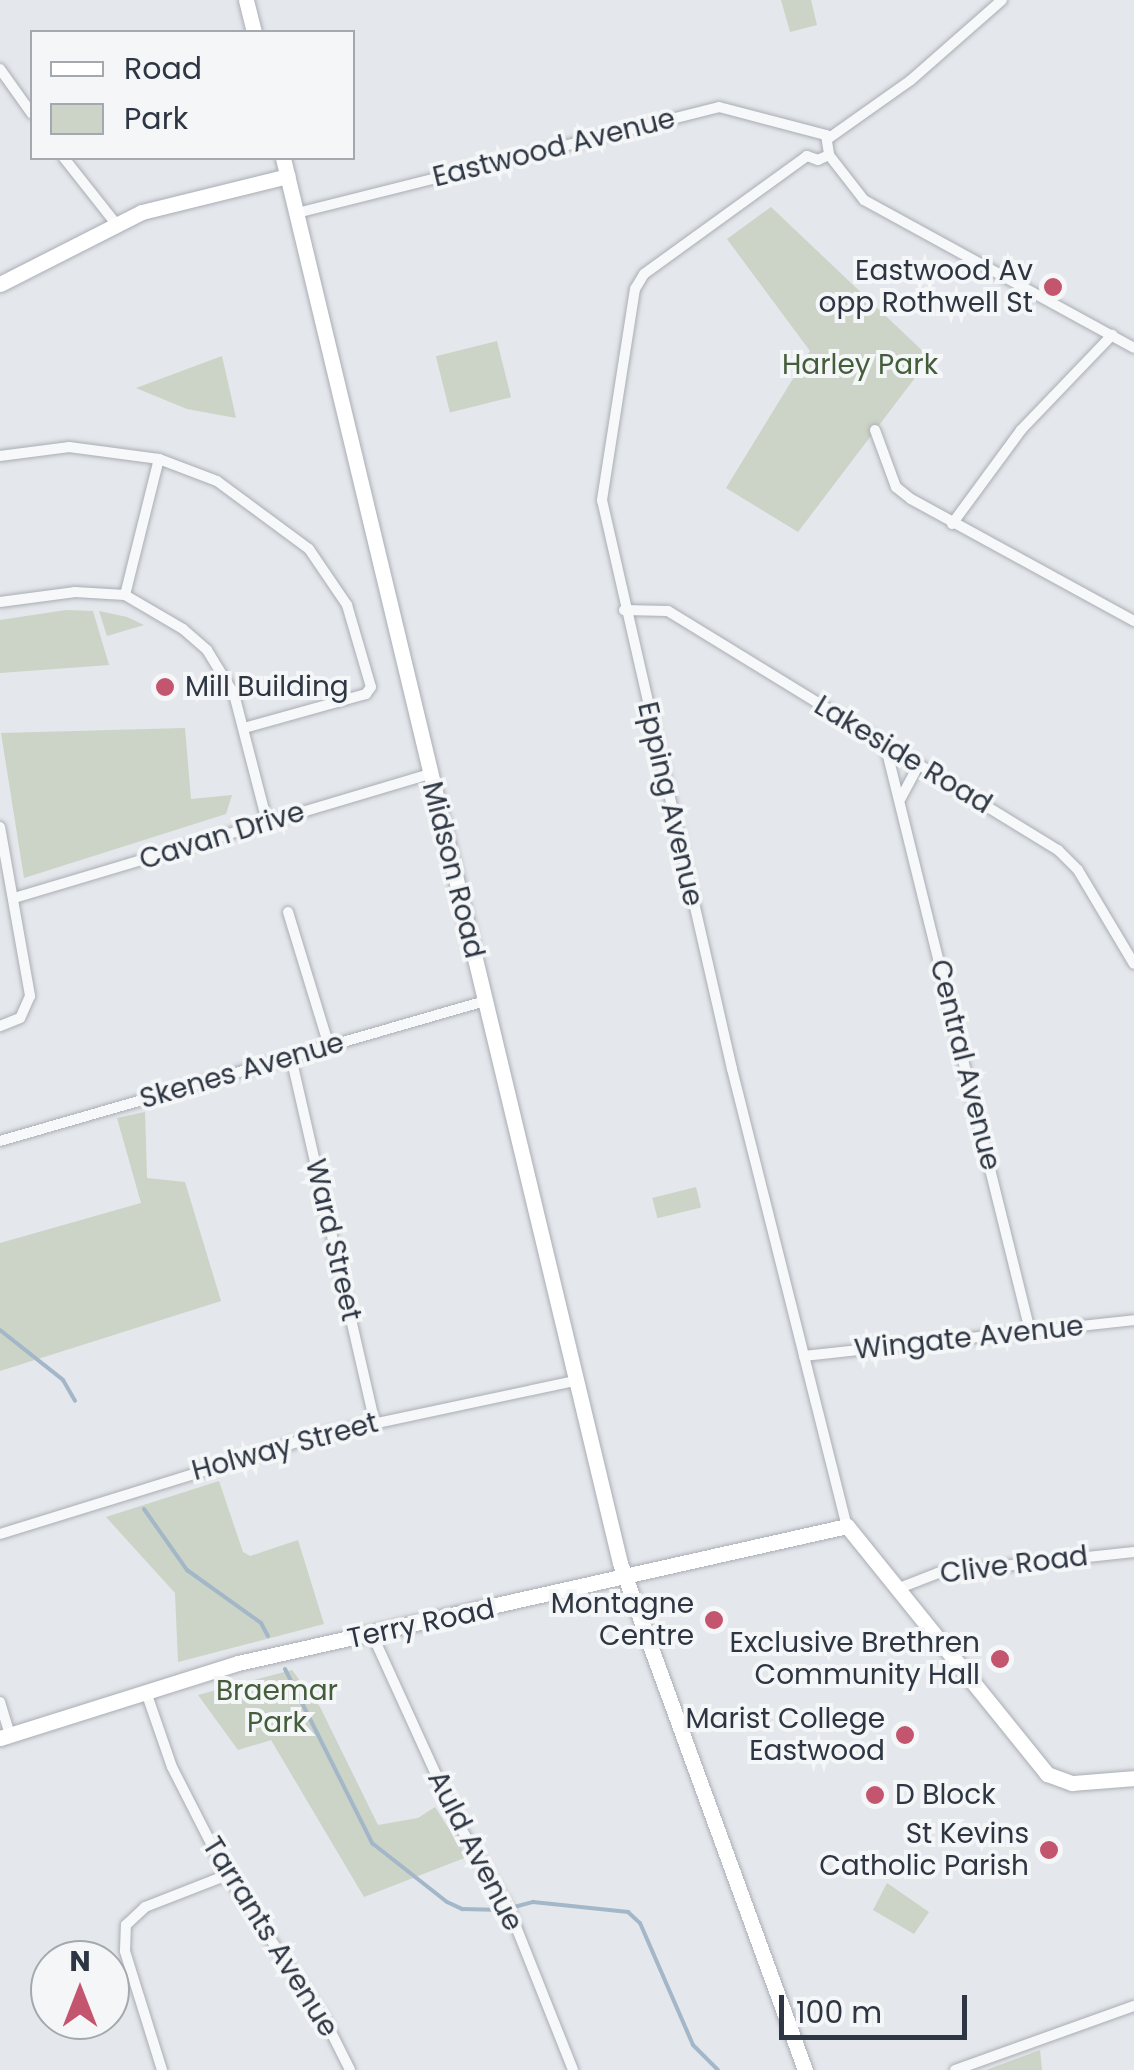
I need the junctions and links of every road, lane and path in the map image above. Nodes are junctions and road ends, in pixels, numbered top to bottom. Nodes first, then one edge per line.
1 (246, 0) edge
2 (1002, 0) edge
3 (254, 30) edge
4 (0, 69) edge
5 (30, 111) edge
6 (809, 134) junction
7 (829, 138) junction
8 (829, 154) junction
9 (807, 156) junction
10 (66, 160) edge
11 (284, 160) edge
12 (288, 176) junction
13 (297, 213) junction
14 (116, 226) junction
15 (0, 284) edge
16 (1112, 336) junction
17 (1134, 348) edge
18 (875, 430) dead end
19 (0, 456) edge
20 (159, 459) junction
21 (952, 524) junction
22 (124, 596) junction
23 (0, 602) edge
24 (624, 610) junction
25 (1134, 622) edge
26 (244, 728) junction
27 (885, 744) junction
28 (919, 764) junction
29 (430, 774) junction
30 (900, 799) junction
31 (267, 822) junction
32 (0, 827) edge
33 (14, 898) junction
34 (288, 912) dead end
35 (1134, 964) edge
36 (484, 1000) junction
37 (0, 1026) edge
38 (329, 1046) junction
39 (290, 1057) junction
40 (0, 1141) edge
41 (1134, 1320) edge
42 (1030, 1331) junction
43 (804, 1356) junction
44 (575, 1381) junction
45 (375, 1423) junction
46 (847, 1526) junction
47 (0, 1534) edge
48 (1134, 1552) edge
49 (624, 1581) junction
50 (897, 1589) junction
51 (372, 1634) junction
52 (146, 1692) junction
53 (0, 1702) edge
54 (5, 1737) edge
55 (1134, 1778) edge
56 (226, 1875) junction
57 (1134, 2006) edge
58 (162, 2070) edge
59 (350, 2070) edge
60 (573, 2070) edge
61 (805, 2070) edge
62 (955, 2070) edge

1 - 3 street
2 - 7 street
4 - 5 street
6 - 7 street, Eastwood Avenue
6 - 9 street
6 - 13 street, Eastwood Avenue
7 - 8 street
8 - 9 street
8 - 16 street
9 - 24 street, Epping Avenue
10 - 14 street
11 - 12 street, Midson Road
12 - 13 street, Midson Road
12 - 14 street
13 - 29 street, Midson Road
14 - 15 street
16 - 17 street
16 - 21 street
18 - 21 street
19 - 20 street
20 - 22 street
20 - 26 street
21 - 25 street
22 - 23 street
22 - 26 street
24 - 27 street, Lakeside Road
24 - 43 street, Epping Avenue
26 - 31 street
27 - 28 street, Lakeside Road
27 - 30 street, Central Avenue
28 - 30 street
28 - 35 street, Lakeside Road
29 - 31 street, Cavan Drive
29 - 36 street, Midson Road
30 - 42 street, Central Avenue
31 - 33 street, Cavan Drive
32 - 33 street
33 - 37 street
34 - 38 street
36 - 38 street, Skenes Avenue
36 - 44 street, Midson Road
38 - 39 street, Skenes Avenue
39 - 40 street, Skenes Avenue
39 - 45 street, Ward Street
41 - 42 street, Wingate Avenue
42 - 43 street, Wingate Avenue
43 - 46 street, Epping Avenue
44 - 45 street, Holway Street
44 - 49 street, Midson Road
45 - 47 street, Holway Street
46 - 49 street, Terry Road
46 - 50 street
48 - 50 street, Clive Road
49 - 51 street, Terry Road
49 - 61 street, Midson Road
50 - 55 street
51 - 52 street, Terry Road
51 - 60 street, Auld Avenue
52 - 54 street, Terry Road
52 - 56 street, Tarrants Avenue
53 - 54 street
56 - 58 street
56 - 59 street, Tarrants Avenue
57 - 62 street

